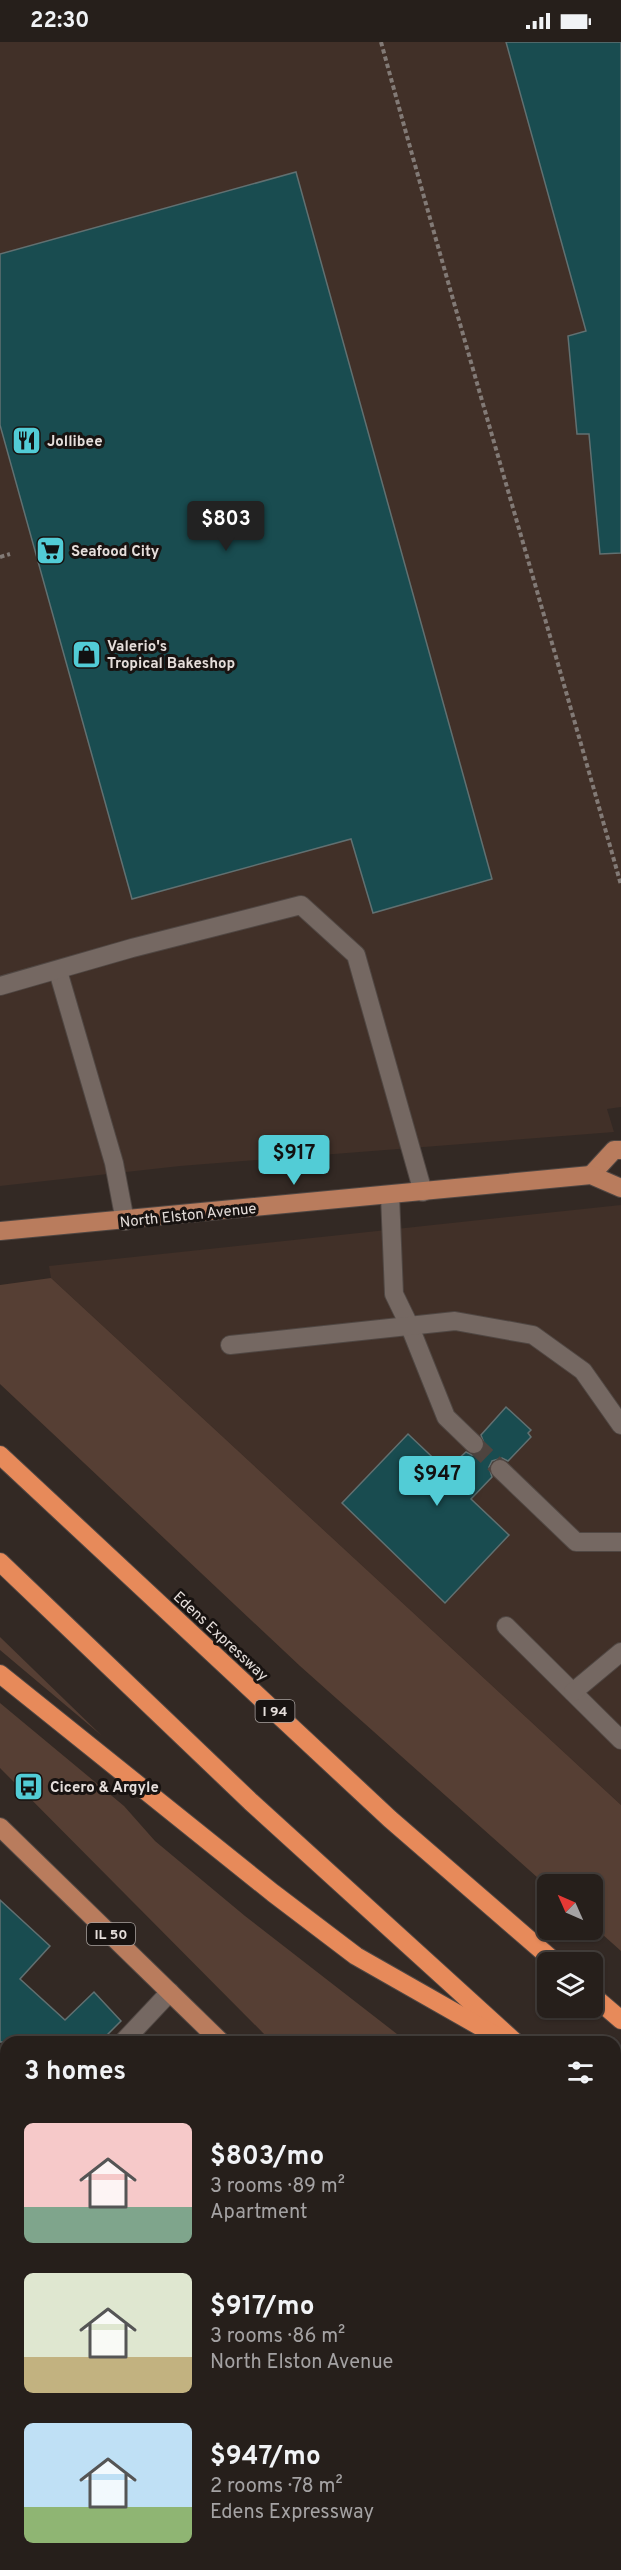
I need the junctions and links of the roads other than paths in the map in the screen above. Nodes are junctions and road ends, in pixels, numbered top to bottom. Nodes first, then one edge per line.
1 (58, 971) junction
2 (0, 986) edge
3 (621, 1150) edge
4 (591, 1175) junction
5 (621, 1188) edge
6 (423, 1192) junction
7 (390, 1195) junction
8 (124, 1221) junction
9 (0, 1231) edge
10 (410, 1327) junction
11 (230, 1345) dead end
12 (621, 1425) edge
13 (474, 1444) tunnel mouth
14 (0, 1455) edge
15 (500, 1469) tunnel mouth
16 (621, 1542) edge
17 (0, 1562) edge
18 (506, 1626) dead end
19 (621, 1652) edge
20 (0, 1674) edge
21 (573, 1692) junction
22 (621, 1740) edge
23 (0, 1827) edge
24 (543, 1952) edge
25 (170, 1992) junction
26 (603, 2004) edge
27 (621, 2020) edge
28 (129, 2036) edge
29 (215, 2036) edge
30 (496, 2036) edge
31 (508, 2036) edge

1 - 2 street
1 - 6 street
1 - 8 street
3 - 4 main road
4 - 5 main road, North Elston Avenue
4 - 6 main road, North Elston Avenue
6 - 7 main road, North Elston Avenue
7 - 8 main road, North Elston Avenue
7 - 10 street
8 - 9 main road, North Elston Avenue
10 - 11 street
10 - 12 street
10 - 13 street
14 - 24 highway, Edens Expressway / I 94
15 - 16 street
17 - 31 highway
18 - 21 street
19 - 21 street
20 - 30 highway
21 - 22 street
23 - 25 main road, IL 50
25 - 28 street
25 - 29 main road, IL 50
26 - 27 highway

